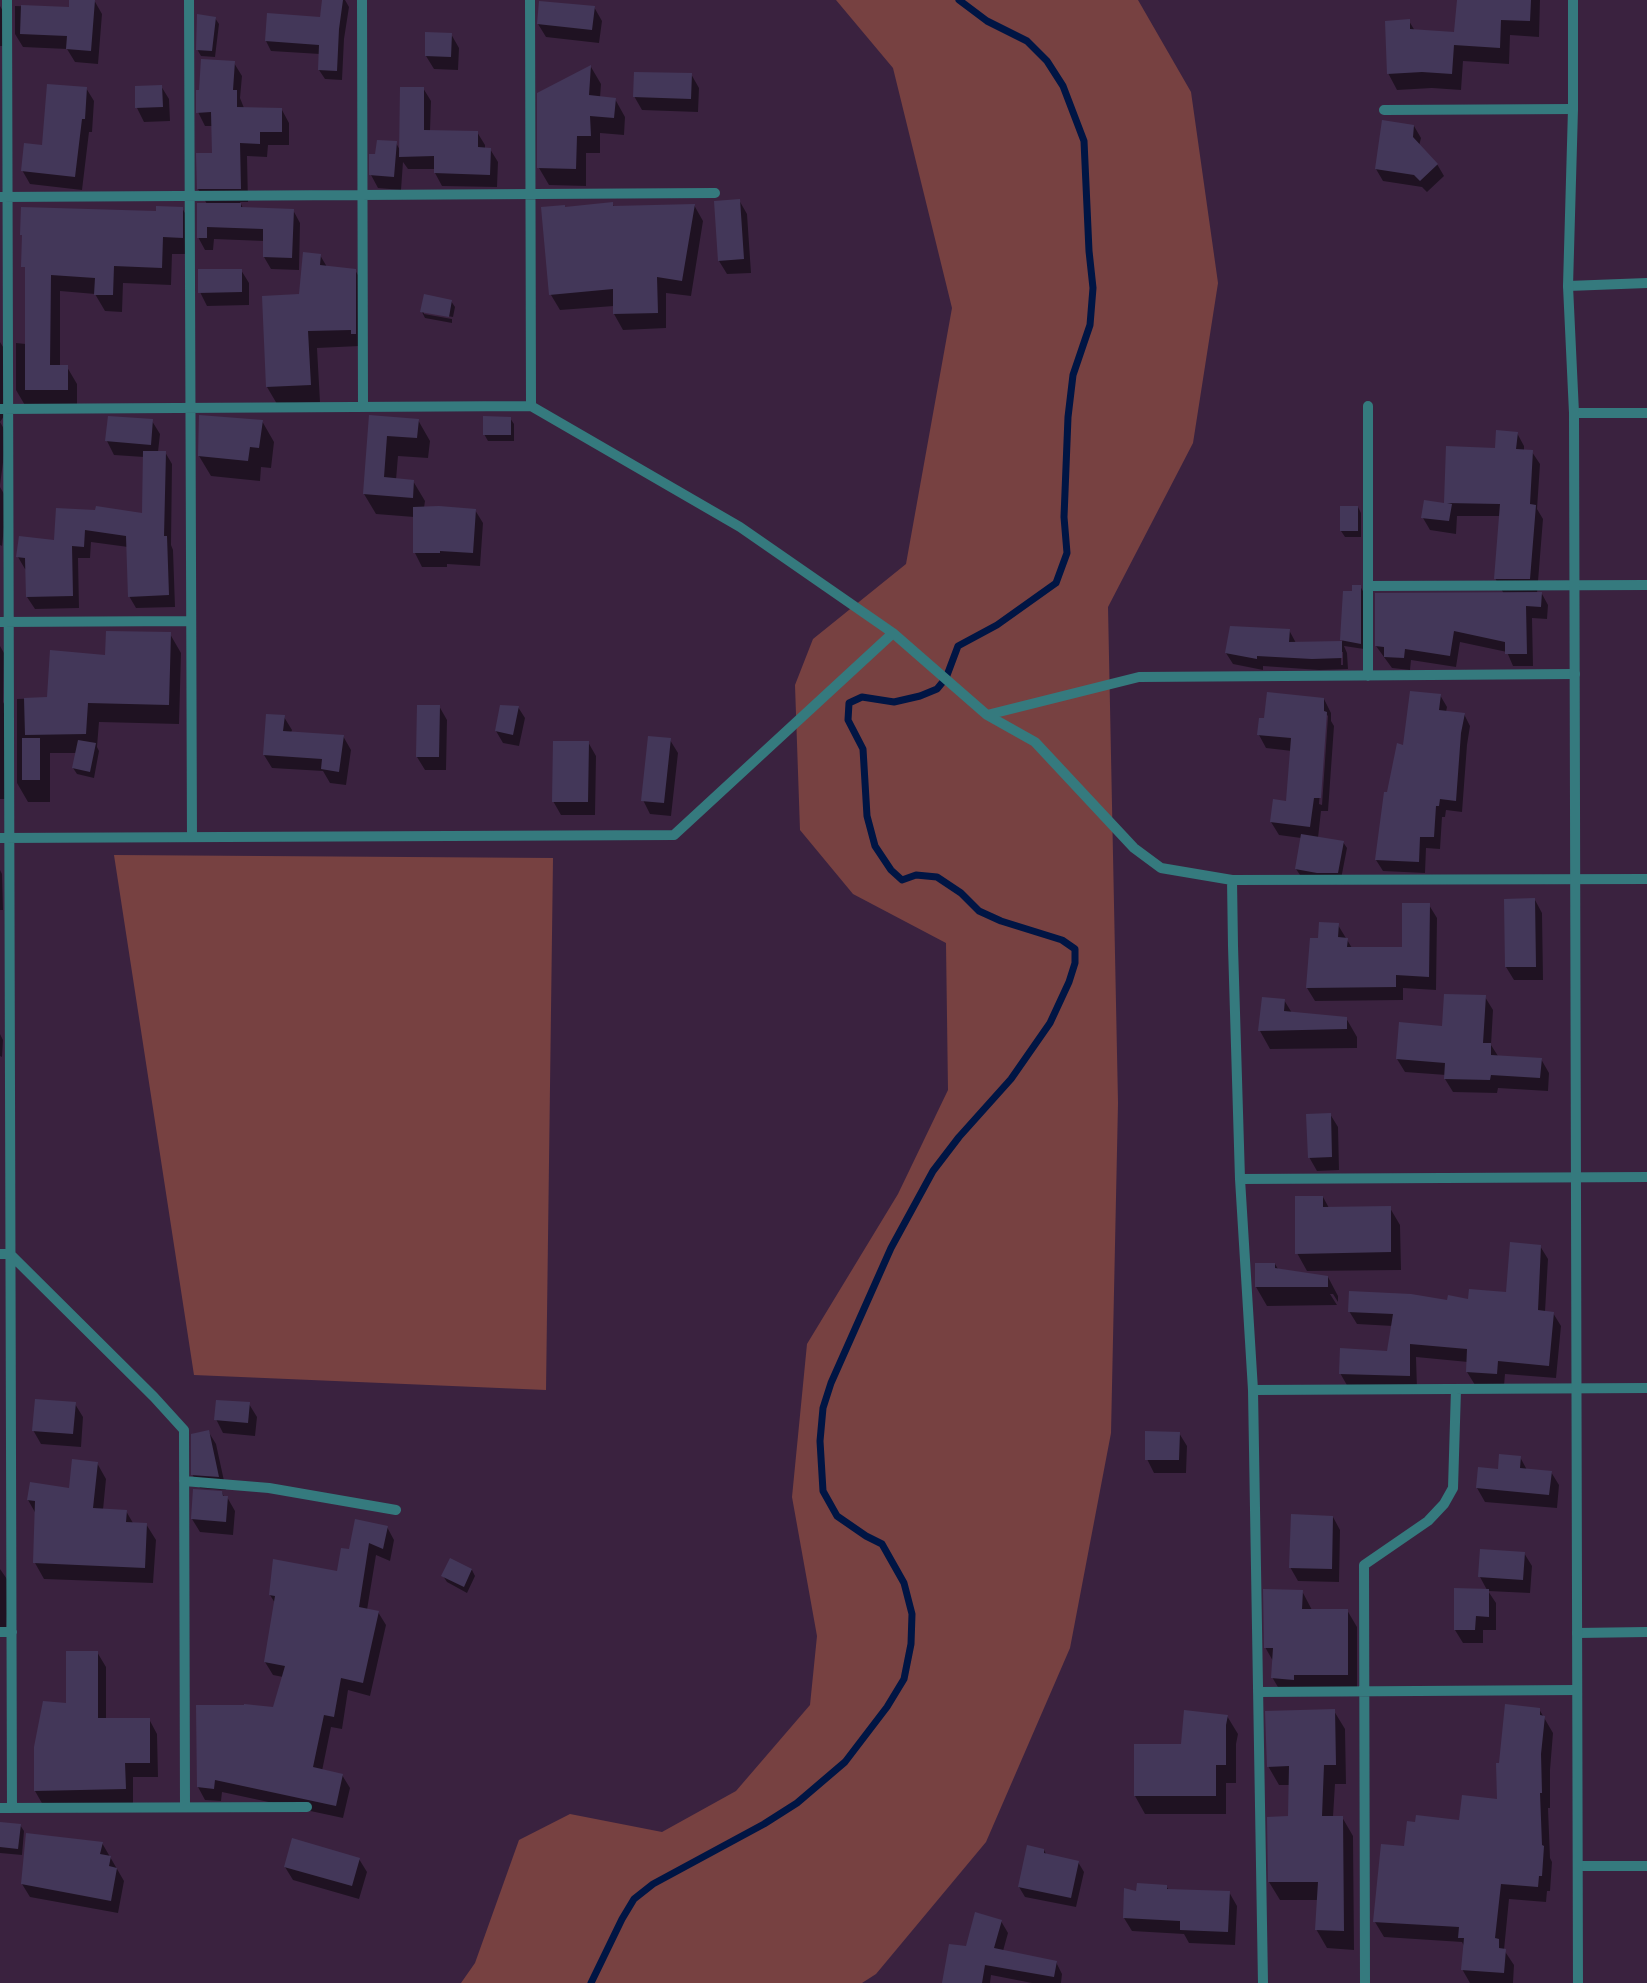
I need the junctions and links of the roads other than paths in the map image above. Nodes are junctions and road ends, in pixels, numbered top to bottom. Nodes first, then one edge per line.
1 (7, 0) edge
2 (189, 0) edge
3 (362, 0) edge
4 (530, 0) edge
5 (1573, 0) edge
6 (1573, 109) junction
7 (1384, 110) dead end
8 (530, 194) junction
9 (716, 194) dead end
10 (363, 195) junction
11 (190, 196) junction
12 (4, 197) edge
13 (1647, 283) edge
14 (1568, 286) junction
15 (531, 406) junction
16 (1368, 406) dead end
17 (363, 407) junction
18 (190, 408) junction
19 (4, 409) edge
20 (1574, 413) junction
21 (1647, 413) edge
22 (1574, 585) junction
23 (1647, 585) edge
24 (1368, 586) junction
25 (191, 621) junction
26 (4, 622) edge
27 (893, 632) junction
28 (1575, 674) junction
29 (1368, 676) junction
30 (987, 715) junction
31 (192, 837) junction
32 (5, 838) edge
33 (1232, 880) junction
34 (1575, 880) junction
35 (1647, 880) edge
36 (1647, 1177) edge
37 (1576, 1178) junction
38 (1240, 1179) junction
39 (5, 1254) edge
40 (1577, 1388) junction
41 (1647, 1388) edge
42 (1456, 1389) junction
43 (1253, 1390) junction
44 (184, 1480) junction
45 (396, 1510) dead end
46 (0, 1632) edge
47 (12, 1632) junction
48 (1577, 1632) junction
49 (1647, 1632) edge
50 (1577, 1690) junction
51 (1258, 1692) junction
52 (1364, 1692) junction
53 (307, 1806) dead end
54 (185, 1807) junction
55 (0, 1808) edge
56 (12, 1808) junction
57 (1578, 1866) junction
58 (1647, 1866) edge
59 (1263, 1983) edge
60 (1365, 1983) edge
61 (1578, 1983) edge

1 - 12 street
2 - 11 street
3 - 10 street
4 - 8 street
5 - 6 street
6 - 7 street
6 - 14 street
8 - 9 street
8 - 10 street
8 - 15 street
10 - 11 street
10 - 17 street
11 - 12 street
11 - 18 street
12 - 19 street
13 - 14 street
14 - 20 street
15 - 17 street
15 - 27 street
16 - 24 street
17 - 18 street
18 - 19 street
18 - 25 street
19 - 26 street
20 - 21 street
20 - 22 street
22 - 23 street
22 - 24 street
22 - 28 street
24 - 29 street
25 - 26 street
25 - 31 street
26 - 32 street
27 - 30 street
27 - 31 street
28 - 29 street
28 - 34 street
29 - 30 street
30 - 33 street
31 - 32 street
32 - 39 street
33 - 34 street
33 - 38 street
34 - 35 street
34 - 37 street
36 - 37 street
37 - 38 street
37 - 40 street
38 - 43 street
39 - 44 street
39 - 47 street
40 - 41 street
40 - 42 street
40 - 48 street
42 - 43 street
42 - 52 street
43 - 51 street
44 - 45 street
44 - 54 street
46 - 47 street
47 - 56 street
48 - 49 street
48 - 50 street
50 - 52 street
50 - 57 street
51 - 52 street
51 - 59 street
52 - 60 street
53 - 54 street
54 - 56 street
55 - 56 street
57 - 58 street
57 - 61 street

